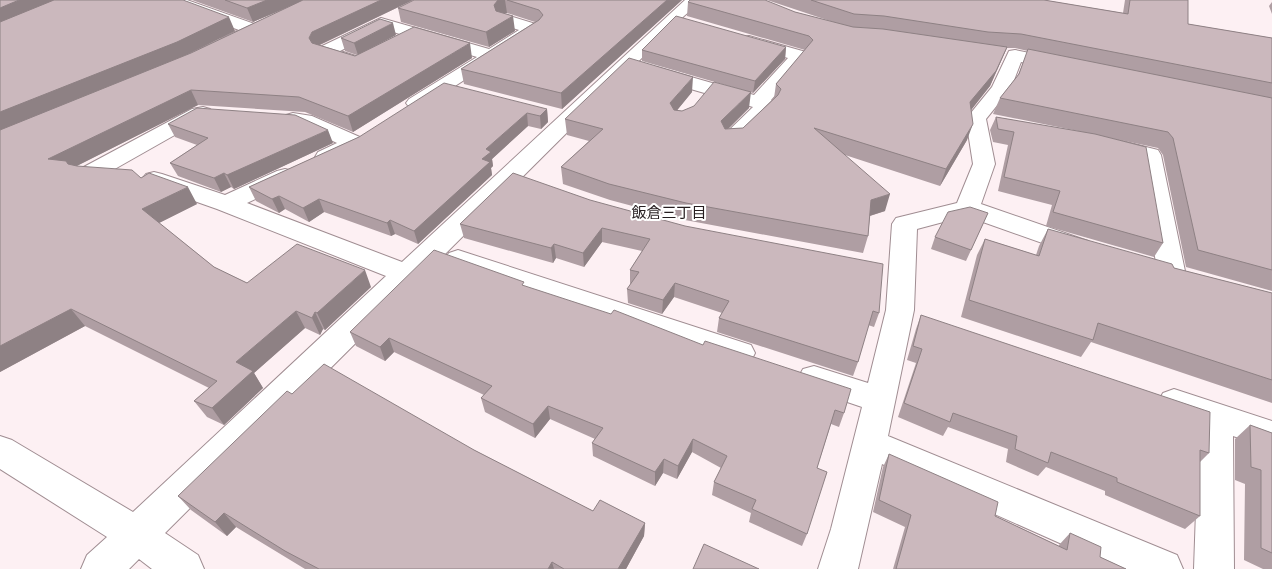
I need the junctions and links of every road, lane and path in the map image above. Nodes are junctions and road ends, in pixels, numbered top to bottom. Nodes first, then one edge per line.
1 (183, 1) edge
2 (688, 9) edge
3 (406, 11) edge
4 (506, 20) edge
5 (380, 23) junction
6 (416, 33) junction
7 (736, 38) edge
8 (392, 46) edge
9 (216, 48) edge
10 (490, 55) junction
11 (368, 59) edge
12 (624, 64) junction
13 (1083, 69) edge
14 (442, 86) junction
15 (709, 87) junction
16 (469, 93) edge
17 (758, 102) junction
18 (692, 107) edge
19 (402, 112) edge
20 (228, 114) edge
21 (276, 118) edge
22 (976, 119) junction
23 (1004, 124) edge
24 (732, 138) edge
25 (1088, 140) edge
26 (510, 175) junction
27 (537, 184) edge
28 (226, 204) junction
29 (967, 208) junction
30 (432, 251) junction
31 (1097, 253) edge
32 (1144, 267) edge
33 (407, 274) junction
34 (1172, 276) junction
35 (1199, 283) edge
36 (1151, 394) edge
37 (879, 400) junction
38 (1216, 416) junction
39 (1272, 435) edge
40 (869, 443) junction
41 (0, 451) edge
42 (137, 535) junction
43 (101, 569) edge
44 (184, 569) edge
45 (838, 569) edge
46 (1163, 569) edge
47 (1214, 569) edge

1 - 9 street
2 - 12 street
3 - 5 street
4 - 10 street
5 - 6 street
5 - 11 street
6 - 8 street
6 - 10 street
7 - 17 street
10 - 14 street
12 - 15 street
12 - 26 street
13 - 22 street
14 - 16 street
14 - 19 street
15 - 17 street
15 - 18 street
17 - 24 street
20 - 28 street
21 - 28 street
22 - 23 street
22 - 29 street
25 - 34 street
26 - 27 street
26 - 30 street
28 - 33 street
29 - 31 street
29 - 37 street
30 - 33 street
30 - 37 street
32 - 34 street
33 - 42 street
34 - 35 street
36 - 38 street
37 - 40 street
38 - 39 street
38 - 47 street
40 - 45 street
40 - 46 street
41 - 42 street
42 - 43 street
42 - 44 street

